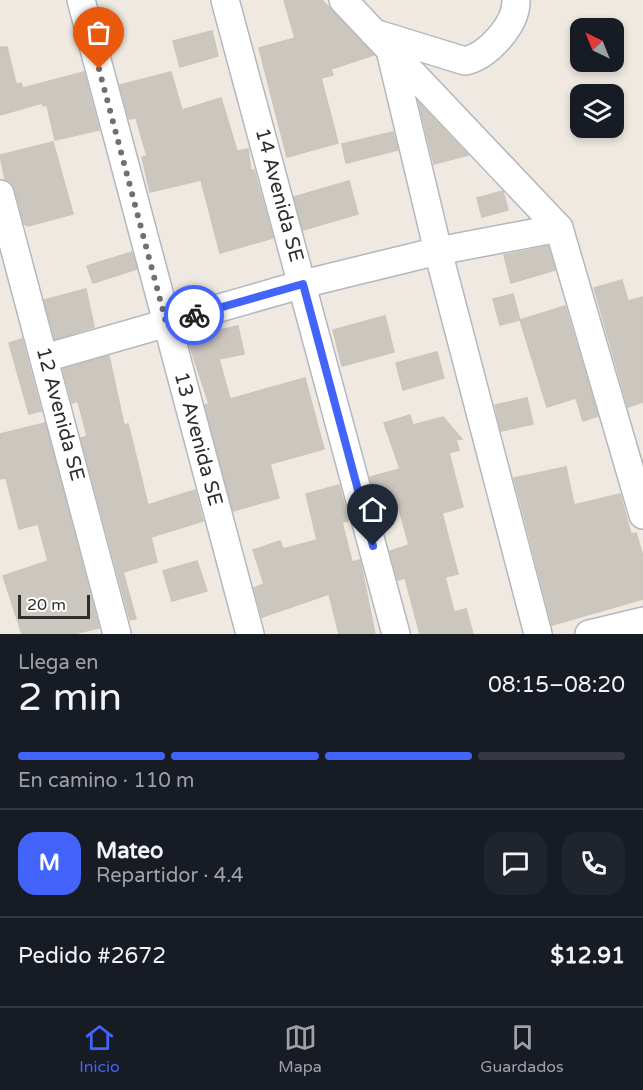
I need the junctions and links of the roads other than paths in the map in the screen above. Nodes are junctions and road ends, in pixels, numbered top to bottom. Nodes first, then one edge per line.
1 (81, 0) edge
2 (225, 0) edge
3 (343, 0) edge
4 (516, 0) edge
5 (382, 42) junction
6 (0, 194) edge
7 (559, 228) junction
8 (438, 251) junction
9 (303, 284) junction
10 (166, 322) junction
11 (45, 358) junction
12 (643, 515) edge
13 (643, 621) edge
14 (117, 634) edge
15 (250, 634) edge
16 (396, 634) edge
17 (538, 634) edge
18 (589, 634) edge

1 - 10 street, 13 Avenida SE
2 - 9 street, 14 Avenida SE
3 - 5 street
4 - 5 street
5 - 7 street
5 - 8 street
6 - 11 street, 12 Avenida SE
7 - 8 street
7 - 12 street
8 - 9 street
8 - 17 street
9 - 10 street
9 - 16 street, 14 Avenida SE
10 - 11 street
10 - 15 street, 13 Avenida SE
11 - 14 street, 12 Avenida SE
13 - 18 street

